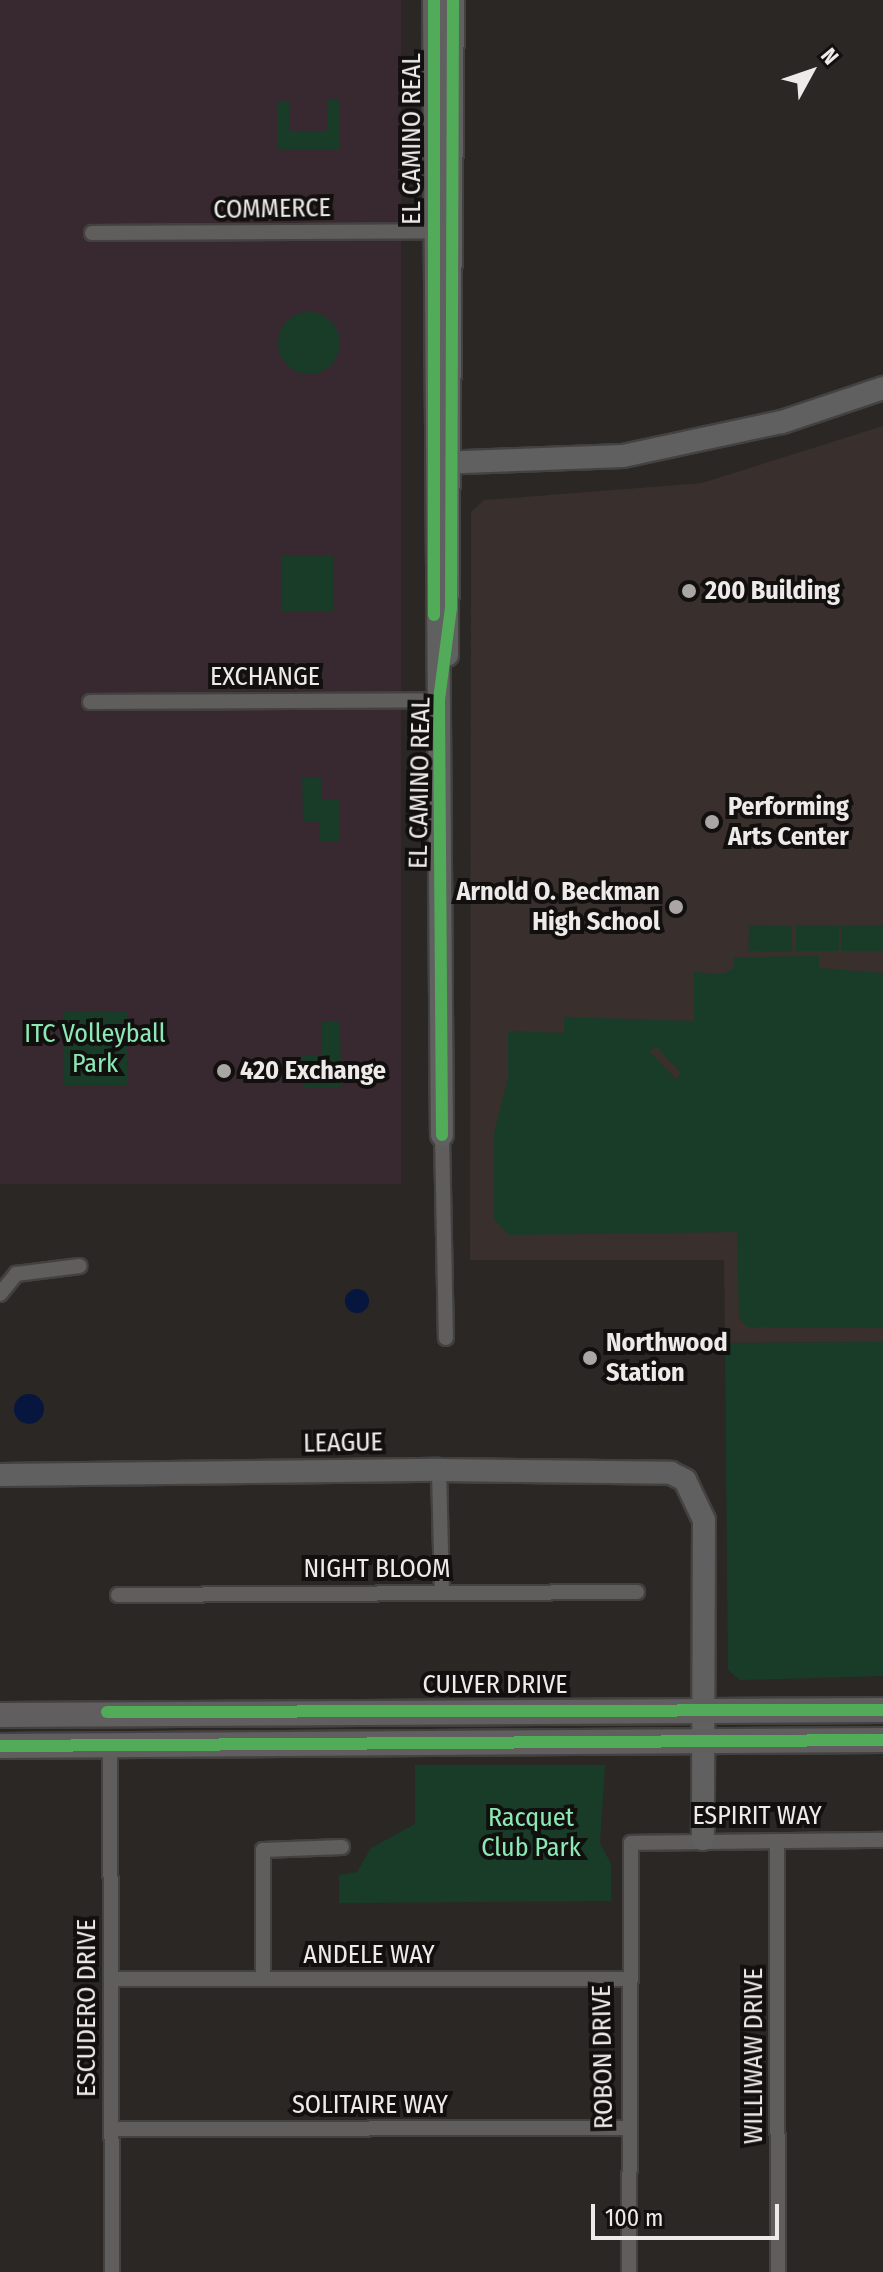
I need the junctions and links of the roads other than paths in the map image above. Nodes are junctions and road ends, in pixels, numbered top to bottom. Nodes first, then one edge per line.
1 (434, 0) edge
2 (453, 0) edge
3 (444, 230) junction
4 (92, 233) dead end
5 (883, 388) edge
6 (444, 463) junction
7 (439, 700) junction
8 (90, 702) dead end
9 (442, 1135) joint
10 (79, 1266) dead end
11 (0, 1294) edge
12 (446, 1338) dead end
13 (439, 1470) junction
14 (0, 1475) edge
15 (637, 1592) dead end
16 (442, 1593) junction
17 (118, 1595) dead end
18 (703, 1707) junction
19 (883, 1710) edge
20 (0, 1715) edge
21 (883, 1740) edge
22 (704, 1742) junction
23 (110, 1744) junction
24 (0, 1746) edge
25 (703, 1839) junction
26 (883, 1840) edge
27 (777, 1841) junction
28 (631, 1843) joint
29 (342, 1847) dead end
30 (111, 1979) junction
31 (263, 1979) junction
32 (626, 1979) junction
33 (628, 2128) junction
34 (112, 2129) junction
35 (112, 2272) edge
36 (629, 2272) edge
37 (778, 2272) edge

1 - 3 street, EL CAMINO REAL
2 - 3 street, EL CAMINO REAL
3 - 4 street, COMMERCE
3 - 6 street, EL CAMINO REAL
5 - 6 street
6 - 7 street, EL CAMINO REAL
7 - 8 street, EXCHANGE
7 - 9 street, EL CAMINO REAL
9 - 12 street
10 - 11 street
13 - 14 street, LEAGUE
13 - 16 street
13 - 18 street, LEAGUE
15 - 16 street, NIGHT BLOOM
16 - 17 street, NIGHT BLOOM
18 - 19 main road, CULVER DRIVE
18 - 20 main road, CULVER DRIVE
18 - 22 street
21 - 22 main road, CULVER DRIVE
22 - 23 main road, CULVER DRIVE
22 - 25 street
23 - 24 main road, CULVER DRIVE
23 - 30 street, ESCUDERO DRIVE
25 - 27 street, ESPIRIT WAY
25 - 28 street, ESPIRIT WAY
26 - 27 street, ESPIRIT WAY
27 - 37 street, WILLIWAW DRIVE
28 - 32 street, ROBON DRIVE
29 - 31 street
30 - 31 street, ANDELE WAY
30 - 34 street, ESCUDERO DRIVE
31 - 32 street, ANDELE WAY
32 - 33 street, ROBON DRIVE
33 - 34 street, SOLITAIRE WAY
33 - 36 street, ROBON DRIVE
34 - 35 street, ESCUDERO DRIVE

